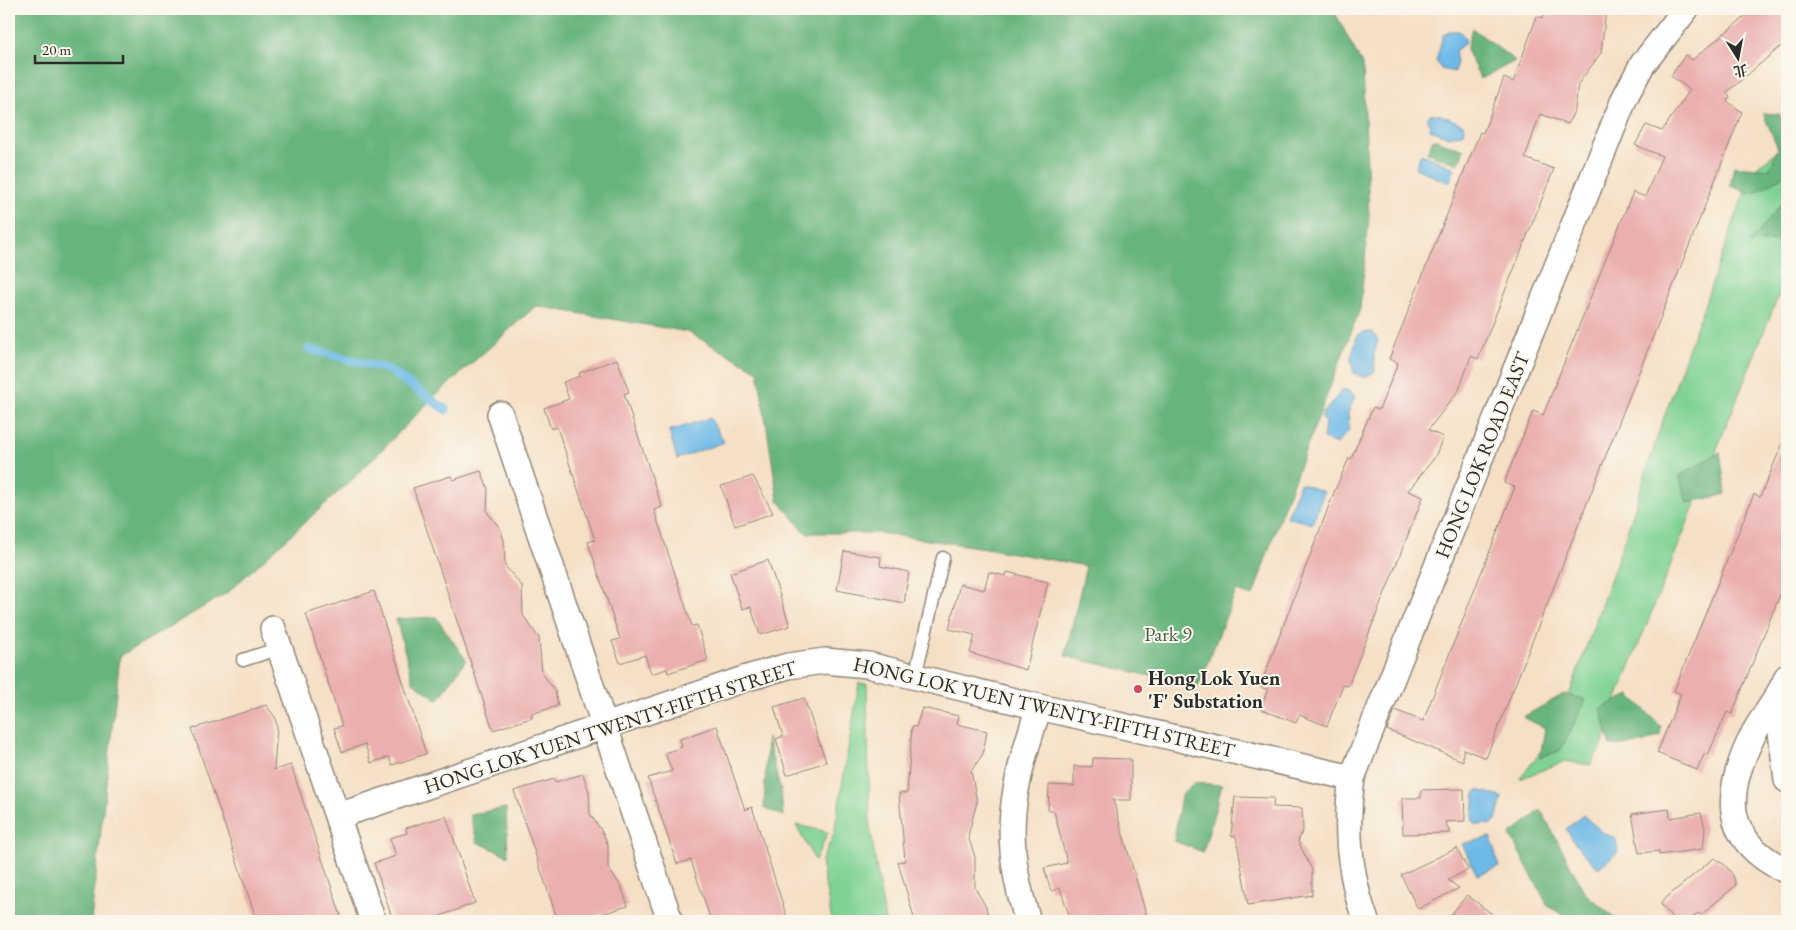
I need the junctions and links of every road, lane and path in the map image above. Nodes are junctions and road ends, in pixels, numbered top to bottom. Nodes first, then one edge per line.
1 (1686, 9) edge
2 (500, 414) dead end
3 (943, 558) dead end
4 (276, 638) joint
5 (243, 660) dead end
6 (915, 676) junction
7 (1784, 686) edge
8 (1039, 707) junction
9 (606, 725) junction
10 (1352, 778) junction
11 (1787, 780) edge
12 (338, 816) junction
13 (1787, 871) edge
14 (373, 921) edge
15 (670, 921) edge
16 (1028, 921) edge
17 (1366, 921) edge

1 - 10 street, HONG LOK ROAD EAST
2 - 9 street
3 - 6 lane
4 - 5 lane
4 - 12 street
6 - 8 street, HONG LOK YUEN TWENTY-FIFTH STREET
6 - 9 street, HONG LOK YUEN TWENTY-FIFTH STREET
7 - 11 street
7 - 13 street
8 - 10 street, HONG LOK YUEN TWENTY-FIFTH STREET
8 - 16 street
9 - 12 street, HONG LOK YUEN TWENTY-FIFTH STREET
9 - 15 street
10 - 17 street, HONG LOK ROAD EAST
12 - 14 street

